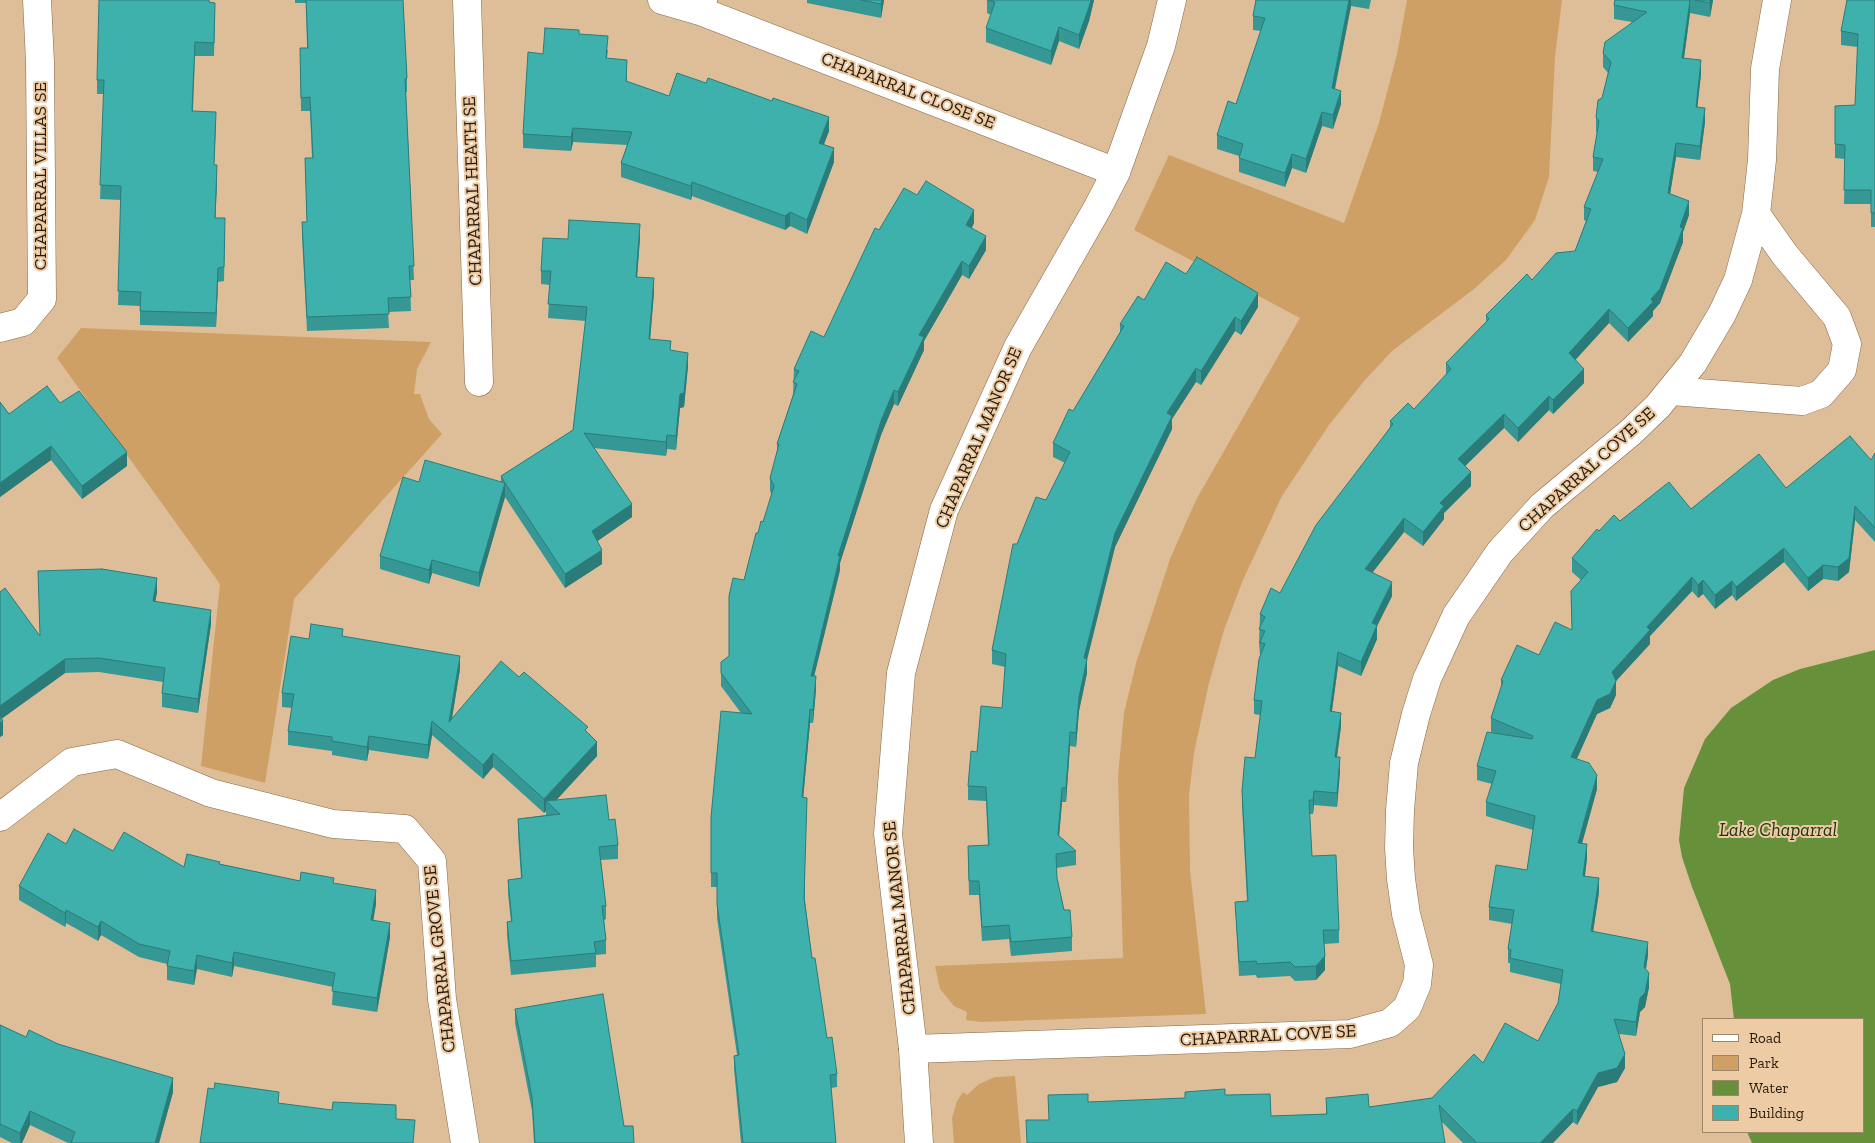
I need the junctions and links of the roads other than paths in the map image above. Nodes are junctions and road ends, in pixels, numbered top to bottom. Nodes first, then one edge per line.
1 (38, 0) edge
2 (467, 0) edge
3 (662, 0) edge
4 (1172, 0) edge
5 (1777, 0) edge
6 (702, 5) edge
7 (1116, 172) junction
8 (1756, 214) junction
9 (0, 328) edge
10 (479, 382) dead end
11 (1672, 391) junction
12 (0, 817) edge
13 (913, 1049) junction
14 (465, 1143) edge
15 (919, 1143) edge

1 - 9 street, CHAPARRAL VILLAS SE
2 - 10 street, CHAPARRAL HEATH SE
3 - 6 street, CHAPARRAL CLOSE SE
4 - 7 street, CHAPARRAL MANOR SE
5 - 8 street, CHAPARRAL COVE SE
6 - 7 street, CHAPARRAL CLOSE SE
7 - 13 street, CHAPARRAL MANOR SE
8 - 11 street, CHAPARRAL COVE SE
8 - 11 street
11 - 13 street, CHAPARRAL COVE SE
12 - 14 street, CHAPARRAL GROVE SE
13 - 15 street, CHAPARRAL MANOR SE

